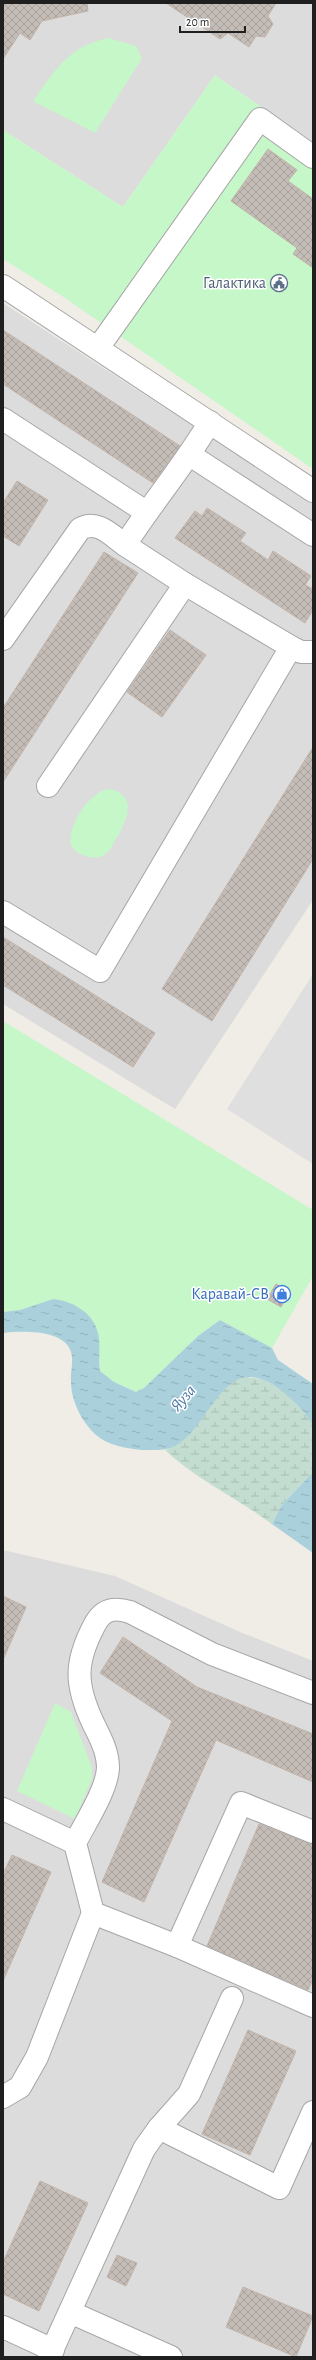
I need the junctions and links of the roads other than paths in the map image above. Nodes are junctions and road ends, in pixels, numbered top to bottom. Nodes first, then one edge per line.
1 (313, 157) edge
2 (3, 286) edge
3 (98, 348) junction
4 (3, 419) edge
5 (210, 422) junction
6 (190, 455) junction
7 (312, 489) edge
8 (146, 512) junction
9 (313, 535) edge
10 (125, 545) junction
11 (185, 584) junction
12 (3, 639) edge
13 (291, 648) junction
14 (313, 652) edge
15 (48, 786) dead end
16 (3, 912) edge
17 (313, 1694) edge
18 (3, 1809) edge
19 (313, 1832) edge
20 (75, 1843) junction
21 (93, 1912) junction
22 (177, 1946) junction
23 (232, 1998) dead end
24 (313, 2006) edge
25 (3, 2097) edge
26 (313, 2112) edge
27 (159, 2128) junction
28 (70, 2312) junction
29 (3, 2327) edge
30 (51, 2354) edge
31 (171, 2357) edge

1 - 3 street
2 - 3 street
3 - 5 street
4 - 8 street
5 - 6 street
5 - 7 street
6 - 8 street
6 - 9 street
8 - 10 street
10 - 11 street
10 - 12 street
11 - 13 street
11 - 15 street
13 - 14 street
13 - 16 street
17 - 20 street
18 - 20 street
19 - 22 street
20 - 21 street
21 - 22 street
21 - 25 street
22 - 24 street
23 - 27 street
26 - 27 street
27 - 28 street
28 - 30 street
28 - 31 street
29 - 30 street

